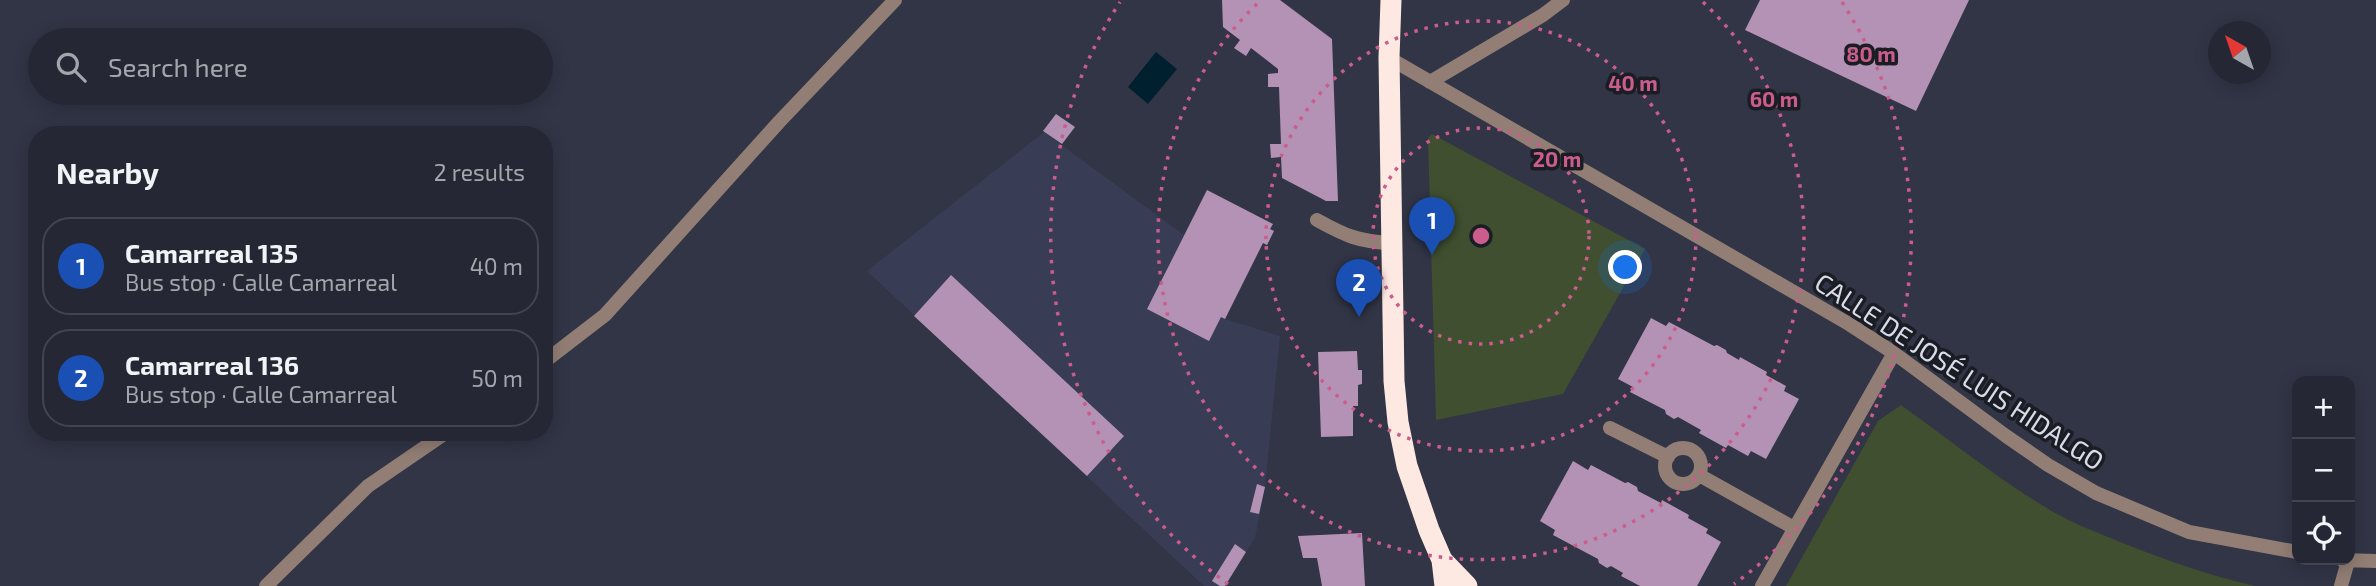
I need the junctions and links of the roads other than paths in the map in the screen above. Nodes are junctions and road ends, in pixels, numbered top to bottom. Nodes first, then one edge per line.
1 (895, 0) edge
2 (1391, 0) edge
3 (1563, 0) edge
4 (1388, 58) junction
5 (1430, 82) junction
6 (1317, 220) dead end
7 (1391, 243) junction
8 (1894, 353) junction
9 (553, 355) edge
10 (1610, 428) dead end
11 (434, 441) edge
12 (1668, 457) junction
13 (1699, 475) junction
14 (1794, 528) junction
15 (2292, 551) edge
16 (1442, 560) junction
17 (2355, 560) edge
18 (2376, 561) edge
19 (2344, 565) edge
20 (266, 586) edge
21 (1446, 586) edge
22 (1467, 586) edge
23 (1762, 586) edge
24 (2341, 586) edge

1 - 9 street
2 - 4 highway
3 - 5 street
4 - 5 street, CALLE DE JOSÉ LUIS HIDALGO
4 - 7 highway
5 - 8 street, CALLE DE JOSÉ LUIS HIDALGO
6 - 7 street
7 - 16 highway
8 - 14 street
8 - 15 street, CALLE DE JOSÉ LUIS HIDALGO
10 - 12 street
11 - 20 street
12 - 13 street
12 - 13 street
13 - 14 street
14 - 23 street
16 - 21 highway
16 - 22 highway
17 - 18 street
19 - 24 street

